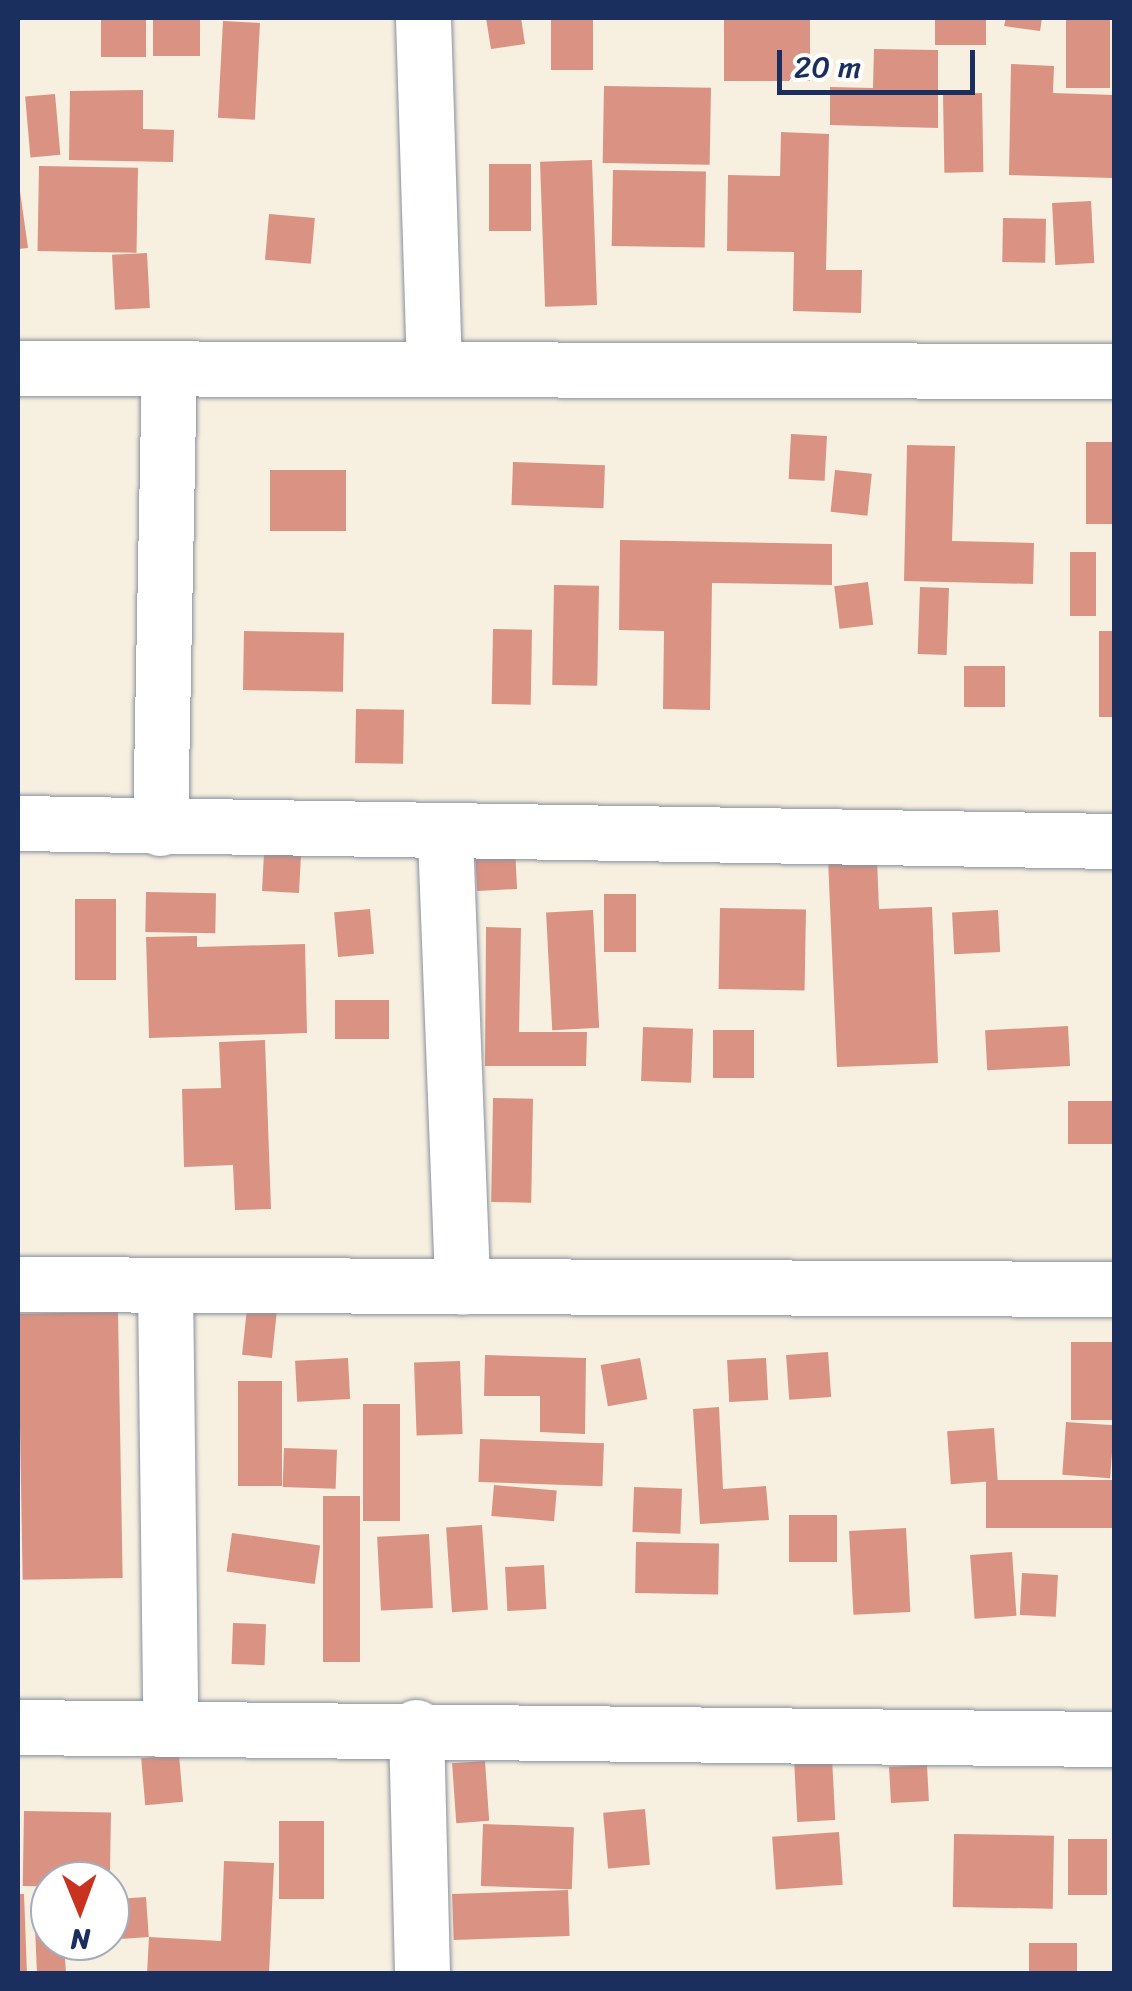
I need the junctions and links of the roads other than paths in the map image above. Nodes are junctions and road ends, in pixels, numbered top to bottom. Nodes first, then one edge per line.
1 (422, 18) edge
2 (18, 368) edge
3 (169, 368) junction
4 (434, 368) junction
5 (1114, 371) edge
6 (18, 823) edge
7 (160, 828) junction
8 (445, 837) junction
9 (1114, 840) edge
10 (18, 1284) edge
11 (165, 1286) junction
12 (462, 1287) junction
13 (1114, 1289) edge
14 (170, 1726) junction
15 (18, 1727) edge
16 (416, 1727) junction
17 (1114, 1739) edge
18 (422, 1974) edge

1 - 4 street
2 - 3 street
3 - 4 street
3 - 7 street
4 - 5 street
6 - 7 street
7 - 8 street
8 - 9 street
8 - 12 street
10 - 11 street
11 - 12 street
11 - 14 street
12 - 13 street
14 - 15 street
14 - 16 street
16 - 17 street
16 - 18 street

